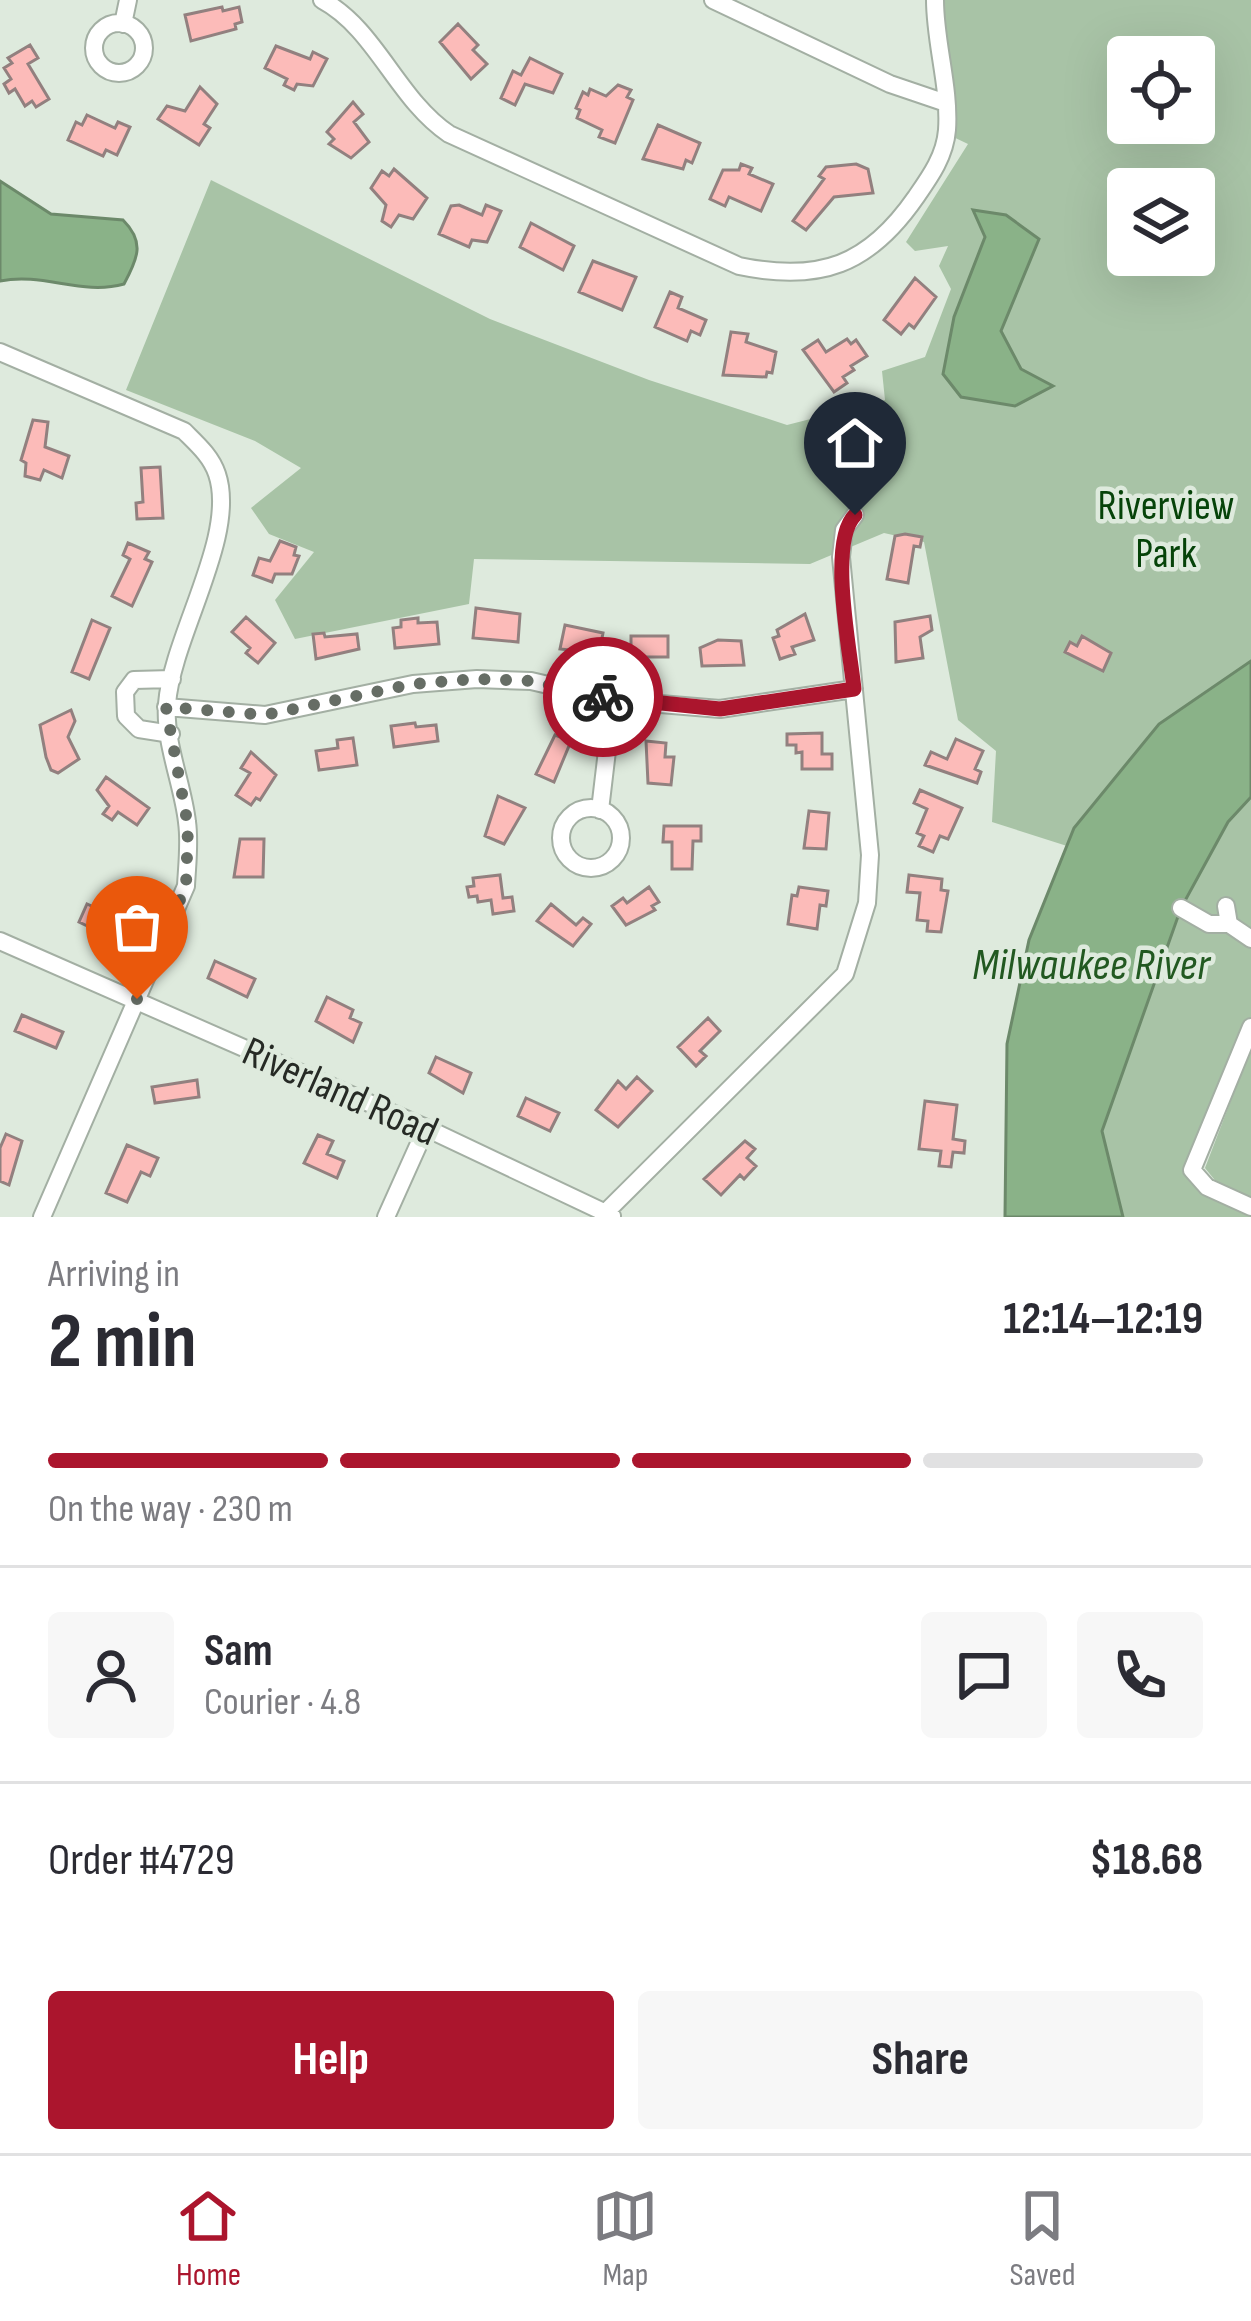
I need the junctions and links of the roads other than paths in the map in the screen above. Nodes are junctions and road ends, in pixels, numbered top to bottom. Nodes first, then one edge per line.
1 (128, 0) edge
2 (322, 0) edge
3 (713, 0) edge
4 (934, 0) edge
5 (123, 24) dead end
6 (946, 103) junction
7 (0, 352) edge
8 (855, 515) dead end
9 (172, 680) junction
10 (854, 689) junction
11 (613, 700) junction
12 (166, 707) junction
13 (171, 734) junction
14 (600, 810) dead end
15 (1181, 908) dead end
16 (1251, 940) edge
17 (0, 941) edge
18 (137, 999) junction
19 (1251, 1027) edge
20 (426, 1128) junction
21 (1251, 1207) edge
22 (609, 1215) edge
23 (42, 1217) edge
24 (386, 1217) edge

1 - 5 street
2 - 6 street
3 - 6 street
4 - 6 street
7 - 9 street
8 - 10 street
9 - 12 street
9 - 13 street
10 - 11 street
10 - 22 street
11 - 12 street
11 - 14 street
12 - 13 street
13 - 18 street
15 - 16 street
17 - 18 street, Riverland Road
18 - 20 street, Riverland Road
18 - 23 street
19 - 21 street
20 - 22 street, Riverland Road
20 - 24 street

